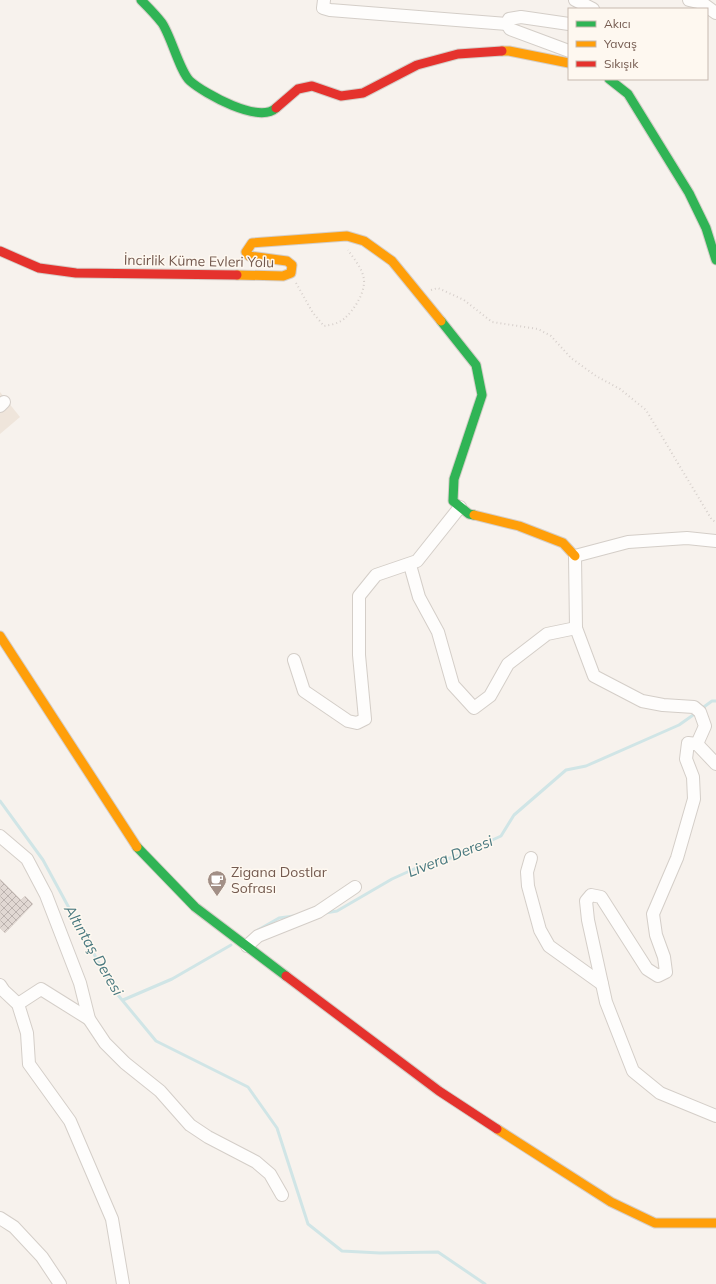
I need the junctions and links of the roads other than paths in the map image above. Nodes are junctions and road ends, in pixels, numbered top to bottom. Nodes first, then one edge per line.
1 (141, 0) edge
2 (324, 0) edge
3 (575, 0) edge
4 (689, 0) edge
5 (591, 8) edge
6 (716, 13) edge
7 (506, 24) junction
8 (568, 24) edge
9 (568, 51) edge
10 (568, 64) edge
11 (610, 80) edge
12 (0, 251) edge
13 (716, 260) edge
14 (460, 507) junction
15 (716, 541) edge
16 (576, 556) junction
17 (410, 565) junction
18 (576, 628) junction
19 (0, 636) edge
20 (294, 660) dead end
21 (697, 744) junction
22 (716, 764) edge
23 (0, 836) edge
24 (531, 858) dead end
25 (355, 887) dead end
26 (246, 946) junction
27 (602, 984) junction
28 (0, 985) edge
29 (18, 1004) junction
30 (89, 1019) junction
31 (716, 1116) edge
32 (282, 1196) dead end
33 (0, 1218) edge
34 (716, 1223) edge
35 (60, 1284) edge
36 (123, 1284) edge

1 - 10 street
2 - 7 street
3 - 5 street
4 - 6 street
7 - 8 street
7 - 9 street
11 - 13 street
12 - 14 street, İncirlik Küme Evleri Yolu
14 - 16 street
14 - 17 street
15 - 16 street
16 - 18 street
17 - 18 street
17 - 20 street
18 - 21 street
19 - 26 street
21 - 22 street
21 - 27 street
23 - 30 street
24 - 27 street
25 - 26 street
26 - 34 street
27 - 31 street
28 - 29 street
29 - 30 street
29 - 36 street
30 - 32 street
33 - 35 street

